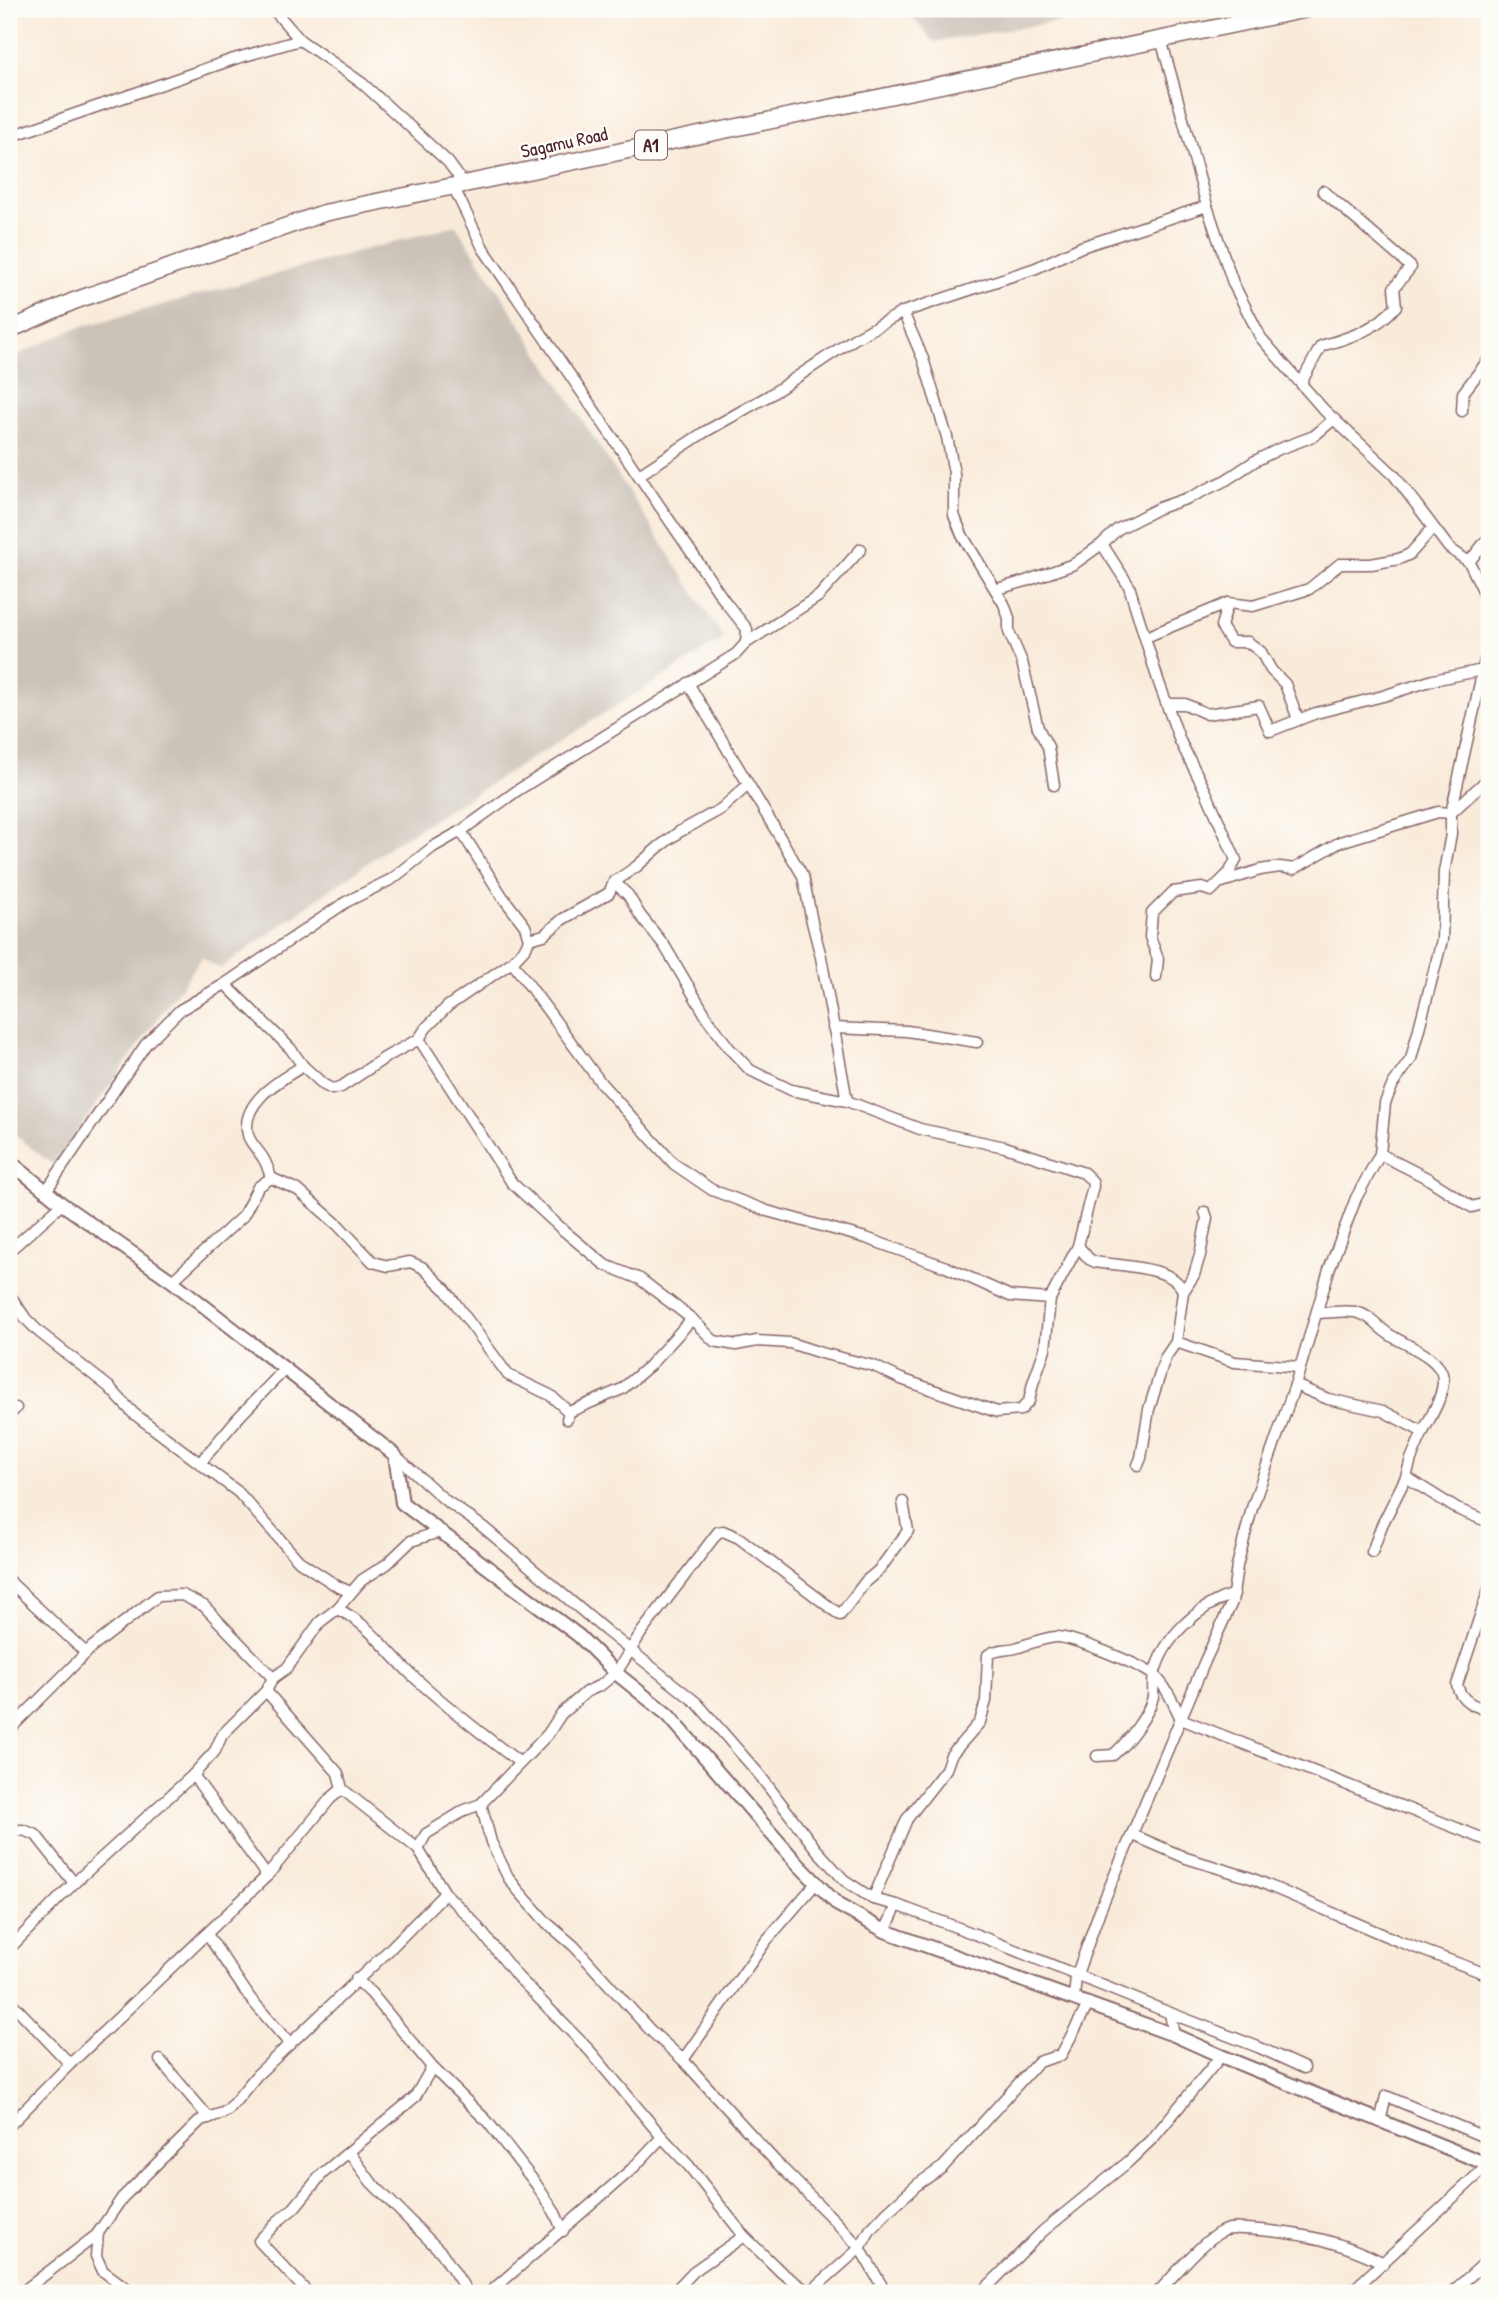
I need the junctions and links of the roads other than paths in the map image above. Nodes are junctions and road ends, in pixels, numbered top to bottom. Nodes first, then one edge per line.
1 (273, 9) edge
2 (1307, 9) edge
3 (1161, 39) junction
4 (300, 40) junction
5 (9, 138) edge
6 (458, 185) junction
7 (1323, 191) dead end
8 (1207, 206) junction
9 (903, 312) junction
10 (9, 330) edge
11 (1489, 359) edge
12 (1301, 383) junction
13 (1462, 411) dead end
14 (1334, 419) junction
15 (639, 475) junction
16 (1433, 528) junction
17 (1489, 537) edge
18 (1102, 544) junction
19 (861, 549) dead end
20 (1469, 562) junction
21 (997, 589) junction
22 (1228, 603) junction
23 (1146, 637) junction
24 (746, 643) junction
25 (1483, 670) junction
26 (688, 683) junction
27 (1167, 704) junction
28 (1298, 719) junction
29 (1489, 778) edge
30 (748, 785) junction
31 (1054, 785) dead end
32 (1451, 813) junction
33 (461, 831) junction
34 (614, 882) junction
35 (1221, 882) junction
36 (529, 939) junction
37 (512, 962) junction
38 (1156, 977) dead end
39 (225, 985) junction
40 (834, 1028) junction
41 (419, 1039) junction
42 (977, 1042) dead end
43 (303, 1066) junction
44 (847, 1101) junction
45 (1380, 1154) junction
46 (9, 1161) edge
47 (271, 1178) junction
48 (46, 1191) junction
49 (1489, 1196) edge
50 (62, 1204) junction
51 (1205, 1212) dead end
52 (1078, 1246) junction
53 (9, 1251) edge
54 (172, 1281) junction
55 (1183, 1292) junction
56 (9, 1294) edge
57 (1050, 1299) junction
58 (1317, 1313) junction
59 (692, 1319) junction
60 (1176, 1342) junction
61 (1300, 1367) junction
62 (285, 1369) junction
63 (1296, 1385) junction
64 (1422, 1434) junction
65 (395, 1455) junction
66 (200, 1463) junction
67 (1138, 1465) dead end
68 (1406, 1476) junction
69 (903, 1502) dead end
70 (1489, 1522) edge
71 (442, 1531) junction
72 (1372, 1552) dead end
73 (9, 1581) edge
74 (1489, 1589) edge
75 (350, 1592) junction
76 (1234, 1594) junction
77 (337, 1609) junction
78 (631, 1650) junction
79 (86, 1653) junction
80 (616, 1673) junction
81 (1154, 1675) junction
82 (274, 1678) junction
83 (266, 1691) junction
84 (1489, 1711) edge
85 (1181, 1719) junction
86 (9, 1730) edge
87 (1097, 1756) dead end
88 (519, 1762) junction
89 (193, 1775) junction
90 (342, 1789) junction
91 (481, 1804) junction
92 (9, 1832) edge
93 (1133, 1835) junction
94 (1489, 1841) edge
95 (418, 1849) junction
96 (267, 1875) junction
97 (74, 1882) junction
98 (817, 1882) junction
99 (445, 1893) junction
100 (873, 1899) junction
101 (897, 1905) junction
102 (885, 1931) junction
103 (207, 1934) junction
104 (9, 1949) edge
105 (1489, 1975) edge
106 (1076, 1977) junction
107 (356, 1979) junction
108 (1074, 1998) junction
109 (9, 2000) edge
110 (1089, 2003) junction
111 (1170, 2013) junction
112 (1174, 2035) junction
113 (290, 2044) junction
114 (1221, 2056) junction
115 (160, 2060) dead end
116 (683, 2060) junction
117 (70, 2064) junction
118 (432, 2067) junction
119 (1304, 2068) dead end
120 (209, 2118) junction
121 (1381, 2122) junction
122 (9, 2126) edge
123 (662, 2137) junction
124 (1489, 2139) edge
125 (350, 2153) junction
126 (1489, 2165) edge
127 (563, 2231) junction
128 (98, 2234) junction
129 (744, 2236) junction
130 (860, 2248) junction
131 (1489, 2259) edge
132 (1384, 2263) junction
133 (21, 2293) edge
134 (133, 2293) edge
135 (308, 2293) edge
136 (468, 2293) edge
137 (489, 2293) edge
138 (673, 2293) edge
139 (810, 2293) edge
140 (886, 2293) edge
141 (981, 2293) edge
142 (1157, 2293) edge
143 (1350, 2293) edge
144 (1451, 2293) edge

1 - 4 street
2 - 3 highway, Sagamu Road / A1
3 - 6 highway, Sagamu Road / A1
3 - 8 street
4 - 5 street
4 - 6 street
6 - 10 highway, Sagamu Road / A1
6 - 15 street
7 - 12 street
8 - 9 street
8 - 12 street
9 - 15 street
9 - 21 street
11 - 13 street
12 - 14 street
14 - 16 street
14 - 18 street
15 - 24 street
16 - 20 street
16 - 22 street
17 - 20 street
18 - 21 street
18 - 23 street
19 - 24 street
20 - 25 street
21 - 31 street
22 - 23 street
22 - 28 street
23 - 27 street
24 - 26 street
25 - 28 street
25 - 32 street
26 - 30 street
26 - 33 street
27 - 28 street
27 - 35 street
29 - 32 street
30 - 34 street
30 - 40 street
32 - 35 street
32 - 45 street
33 - 36 street
33 - 39 street
34 - 36 street
34 - 44 street
35 - 38 street
36 - 37 street
37 - 41 street
37 - 57 street
39 - 43 street
39 - 48 street
40 - 42 street
40 - 44 street
41 - 43 street
41 - 59 street
43 - 47 street
44 - 52 street
45 - 49 street
45 - 58 street
46 - 48 street
47 - 54 street
47 - 59 street
48 - 50 street
50 - 53 street
50 - 54 street
51 - 55 street
52 - 55 street
52 - 57 street
54 - 62 street
55 - 60 street
56 - 66 street
57 - 59 street
58 - 61 street
58 - 64 street
60 - 61 street
60 - 67 street
61 - 63 street
62 - 65 street
62 - 66 street
63 - 64 street
63 - 76 street
64 - 68 street
65 - 71 street
65 - 78 street
66 - 75 street
68 - 70 street
68 - 72 street
69 - 78 street
71 - 75 street
71 - 80 street
73 - 79 street
74 - 84 street
75 - 77 street
76 - 81 street
76 - 85 street
77 - 82 street
77 - 88 street
78 - 80 street
78 - 100 street
79 - 82 street
79 - 86 street
80 - 88 street
80 - 98 street
81 - 85 street
81 - 87 street
81 - 100 street
82 - 83 street
83 - 89 street
83 - 90 street
85 - 93 street
85 - 94 street
88 - 91 street
89 - 96 street
89 - 97 street
90 - 95 street
90 - 96 street
91 - 95 street
91 - 116 street
92 - 97 street
93 - 105 street
93 - 106 street
95 - 99 street
96 - 103 street
97 - 104 street
98 - 102 street
98 - 116 street
99 - 107 street
99 - 123 street
100 - 101 street
101 - 102 street
101 - 106 street
102 - 108 street
103 - 113 street
103 - 117 street
106 - 108 street
106 - 111 street
107 - 113 street
107 - 118 street
108 - 110 street
109 - 117 street
110 - 112 street
110 - 130 street
111 - 112 street
111 - 119 street
112 - 114 street
113 - 120 street
114 - 121 street
114 - 141 street
115 - 120 street
116 - 130 street
117 - 122 street
118 - 125 street
118 - 127 street
120 - 128 street
121 - 124 street
121 - 126 street
123 - 127 street
123 - 129 street
125 - 135 street
125 - 136 street
126 - 132 street
127 - 137 street
128 - 133 street
128 - 134 street
129 - 138 street
129 - 139 street
130 - 139 street
130 - 140 street
131 - 144 street
132 - 142 street
132 - 143 street

